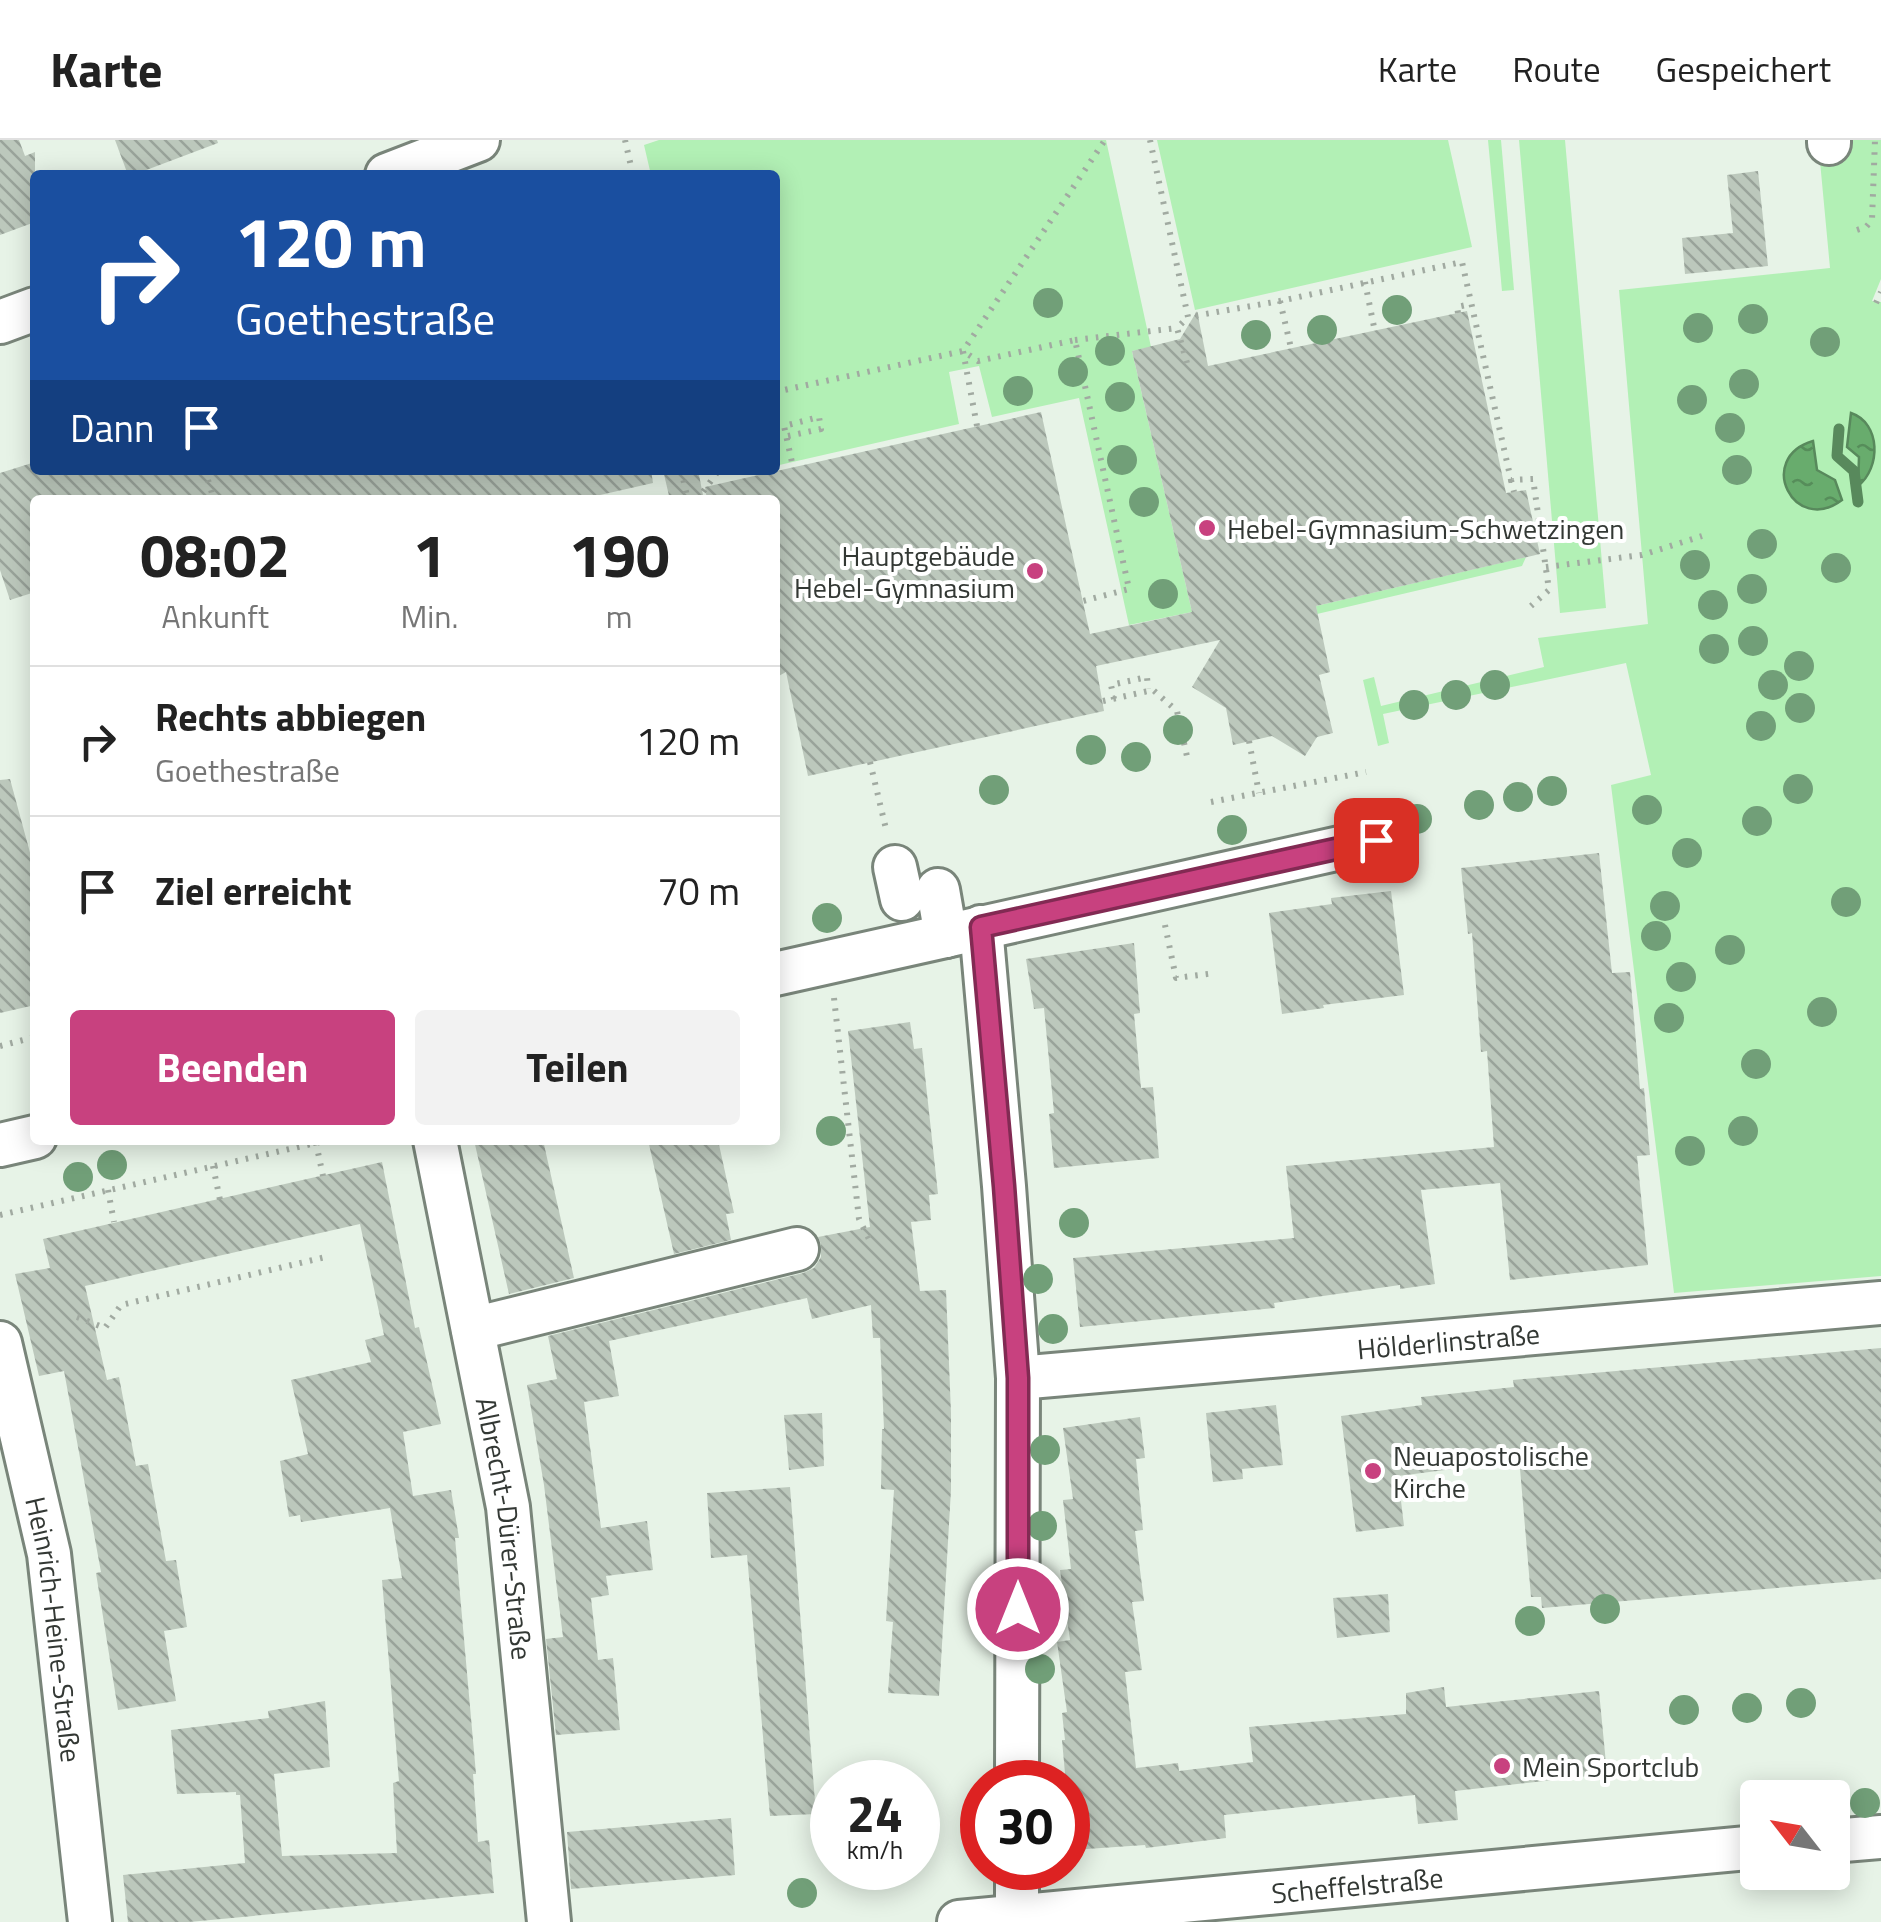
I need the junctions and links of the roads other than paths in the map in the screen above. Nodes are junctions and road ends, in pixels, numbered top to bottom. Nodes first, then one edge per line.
1 (478, 140) edge
2 (400, 170) edge
3 (30, 311) edge
4 (0, 322) edge
5 (1376, 840) dead end
6 (912, 885) road end
7 (964, 931) junction
8 (780, 973) edge
9 (30, 1138) edge
10 (0, 1145) edge
11 (436, 1145) edge
12 (797, 1249) dead end
13 (1881, 1303) edge
14 (473, 1329) junction
15 (0, 1343) edge
16 (1018, 1378) junction
17 (1017, 1760) edge
18 (1881, 1837) edge
19 (1850, 1840) edge
20 (1740, 1849) edge
21 (1017, 1890) edge
22 (1199, 1911) edge
23 (1017, 1917) junction
24 (90, 1922) edge
25 (550, 1922) edge
26 (959, 1922) edge

1 - 2 street
3 - 4 street
5 - 7 street
6 - 7 street
7 - 8 street
7 - 16 street
9 - 10 street
11 - 14 street, Albrecht-Dürer-Straße
12 - 14 street
13 - 16 street, Hölderlinstraße
14 - 25 street, Albrecht-Dürer-Straße
15 - 24 street, Heinrich-Heine-Straße
16 - 17 street
18 - 19 street
20 - 22 street, Scheffelstraße
21 - 23 street
22 - 23 street, Scheffelstraße
23 - 26 street, Scheffelstraße

